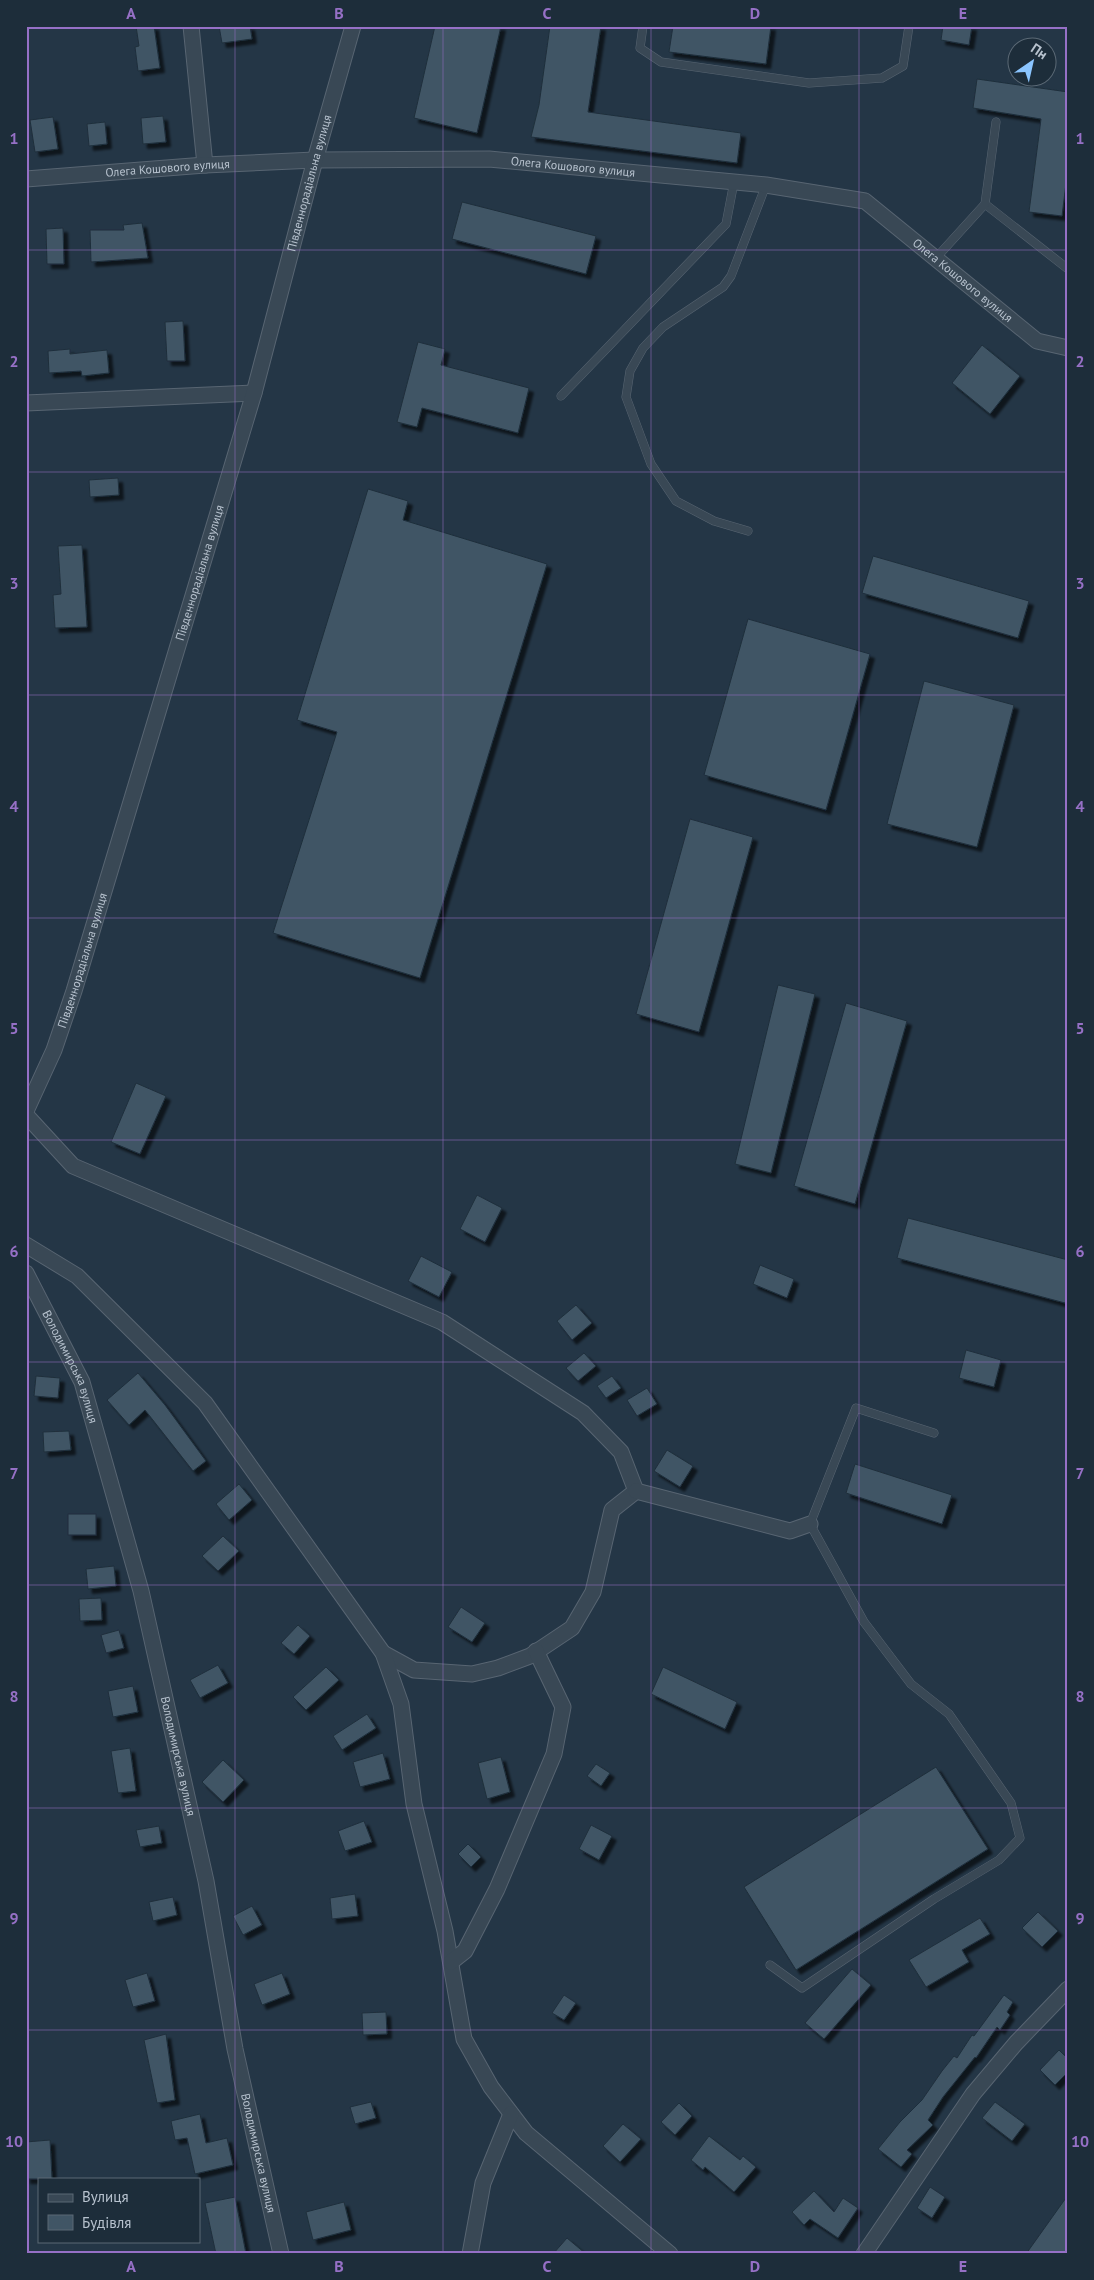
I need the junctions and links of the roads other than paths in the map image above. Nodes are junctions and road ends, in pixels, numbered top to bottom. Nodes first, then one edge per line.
1 (191, 26) edge
2 (353, 26) edge
3 (643, 26) edge
4 (909, 26) edge
5 (996, 122) dead end
6 (315, 160) junction
7 (205, 165) junction
8 (26, 179) edge
9 (734, 182) junction
10 (766, 185) junction
11 (985, 204) junction
12 (936, 258) junction
13 (1068, 269) edge
14 (1068, 348) edge
15 (254, 393) junction
16 (561, 396) dead end
17 (26, 404) edge
18 (748, 531) dead end
19 (26, 1113) edge
20 (26, 1245) edge
21 (26, 1273) edge
22 (934, 1433) dead end
23 (636, 1491) junction
24 (810, 1524) junction
25 (536, 1652) junction
26 (382, 1653) junction
27 (451, 1962) junction
28 (770, 1965) dead end
29 (1068, 1989) edge
30 (511, 2114) junction
31 (281, 2254) edge
32 (470, 2254) edge
33 (670, 2254) edge
34 (864, 2254) edge

1 - 7 street
2 - 6 street, Південнорадіальна вулиця
3 - 4 lane
5 - 11 lane
6 - 7 street, Олега Кошового вулиця
6 - 9 street, Олега Кошового вулиця
6 - 15 street, Південнорадіальна вулиця
7 - 8 street, Олега Кошового вулиця
9 - 10 street, Олега Кошового вулиця
9 - 16 lane
10 - 12 street, Олега Кошового вулиця
10 - 18 lane
11 - 12 lane
11 - 13 lane
12 - 14 street, Олега Кошового вулиця
15 - 17 street
15 - 19 street, Південнорадіальна вулиця
19 - 23 street
20 - 26 street
21 - 31 street, Володимирська вулиця
22 - 24 lane
23 - 24 street
23 - 25 street
24 - 28 lane
25 - 26 street
25 - 27 street
26 - 27 street
27 - 30 street
29 - 34 street
30 - 32 street
30 - 33 street

